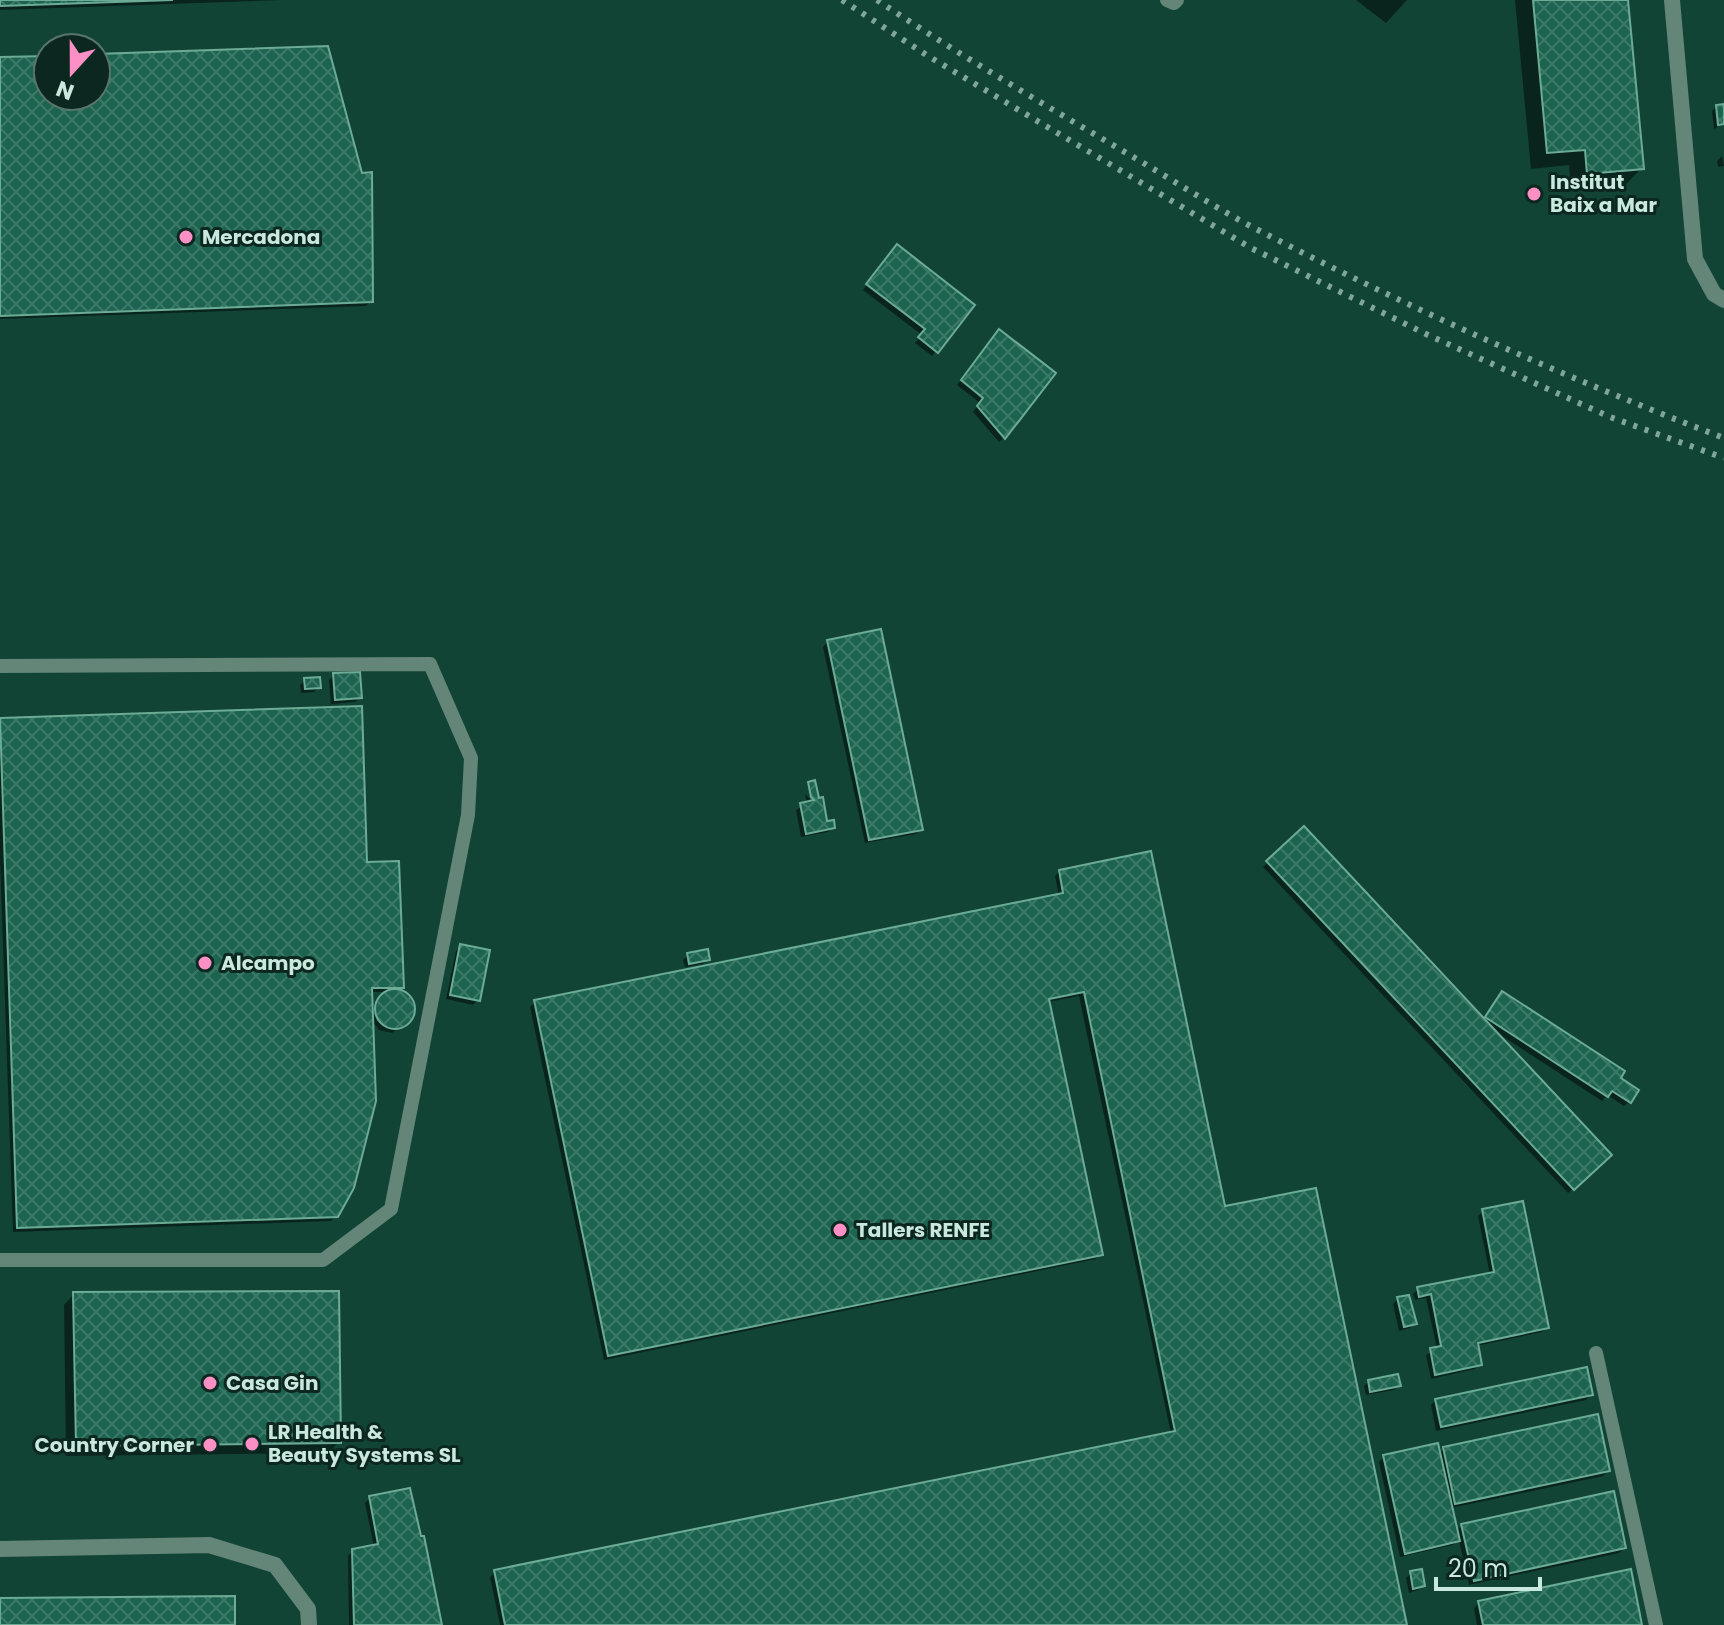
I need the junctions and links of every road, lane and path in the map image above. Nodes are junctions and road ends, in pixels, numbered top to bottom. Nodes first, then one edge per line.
1 (1167, 0) edge
2 (1177, 0) edge
3 (1672, 0) edge
4 (1724, 300) edge
5 (0, 666) edge
6 (0, 1260) edge
7 (1596, 1353) dead end
8 (0, 1549) edge
9 (309, 1625) edge
10 (1656, 1625) edge

1 - 2 lane
3 - 4 street
5 - 6 lane
7 - 10 lane
8 - 9 street

